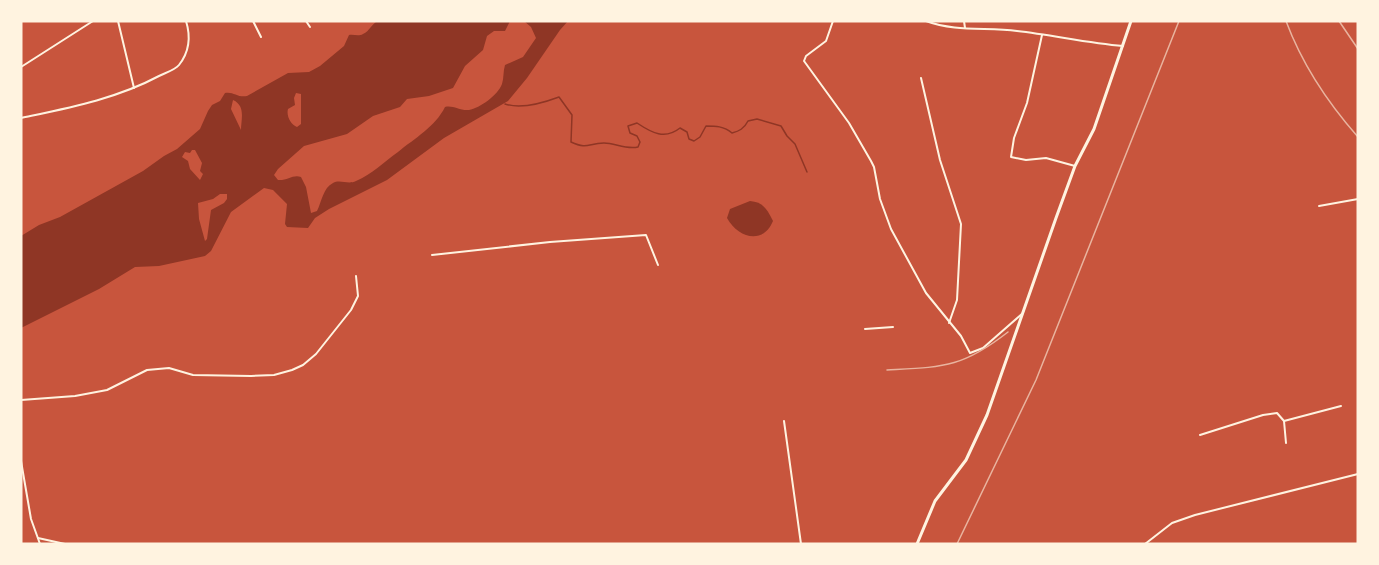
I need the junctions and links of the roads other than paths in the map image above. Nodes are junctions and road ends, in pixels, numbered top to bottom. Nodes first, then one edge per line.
1 (93, 21) edge
2 (118, 21) edge
3 (186, 21) edge
4 (253, 21) edge
5 (306, 21) edge
6 (833, 21) edge
7 (926, 21) edge
8 (964, 21) edge
9 (1131, 21) edge
10 (310, 27) dead end
11 (965, 28) junction
12 (1042, 35) junction
13 (261, 37) dead end
14 (1123, 46) junction
15 (21, 67) edge
16 (921, 78) dead end
17 (134, 89) junction
18 (21, 118) edge
19 (1075, 166) junction
20 (1358, 200) edge
21 (1319, 206) dead end
22 (432, 255) dead end
23 (658, 265) dead end
24 (356, 276) dead end
25 (1023, 313) junction
26 (949, 323) junction
27 (892, 327) dead end
28 (865, 328) dead end
29 (21, 400) edge
30 (1341, 406) dead end
31 (784, 421) dead end
32 (1284, 421) junction
33 (1200, 435) dead end
34 (1286, 443) dead end
35 (21, 461) edge
36 (1358, 474) edge
37 (38, 538) junction
38 (40, 544) edge
39 (65, 544) edge
40 (801, 544) edge
41 (917, 544) edge
42 (1145, 544) edge

1 - 15 street
2 - 17 street
3 - 17 street
4 - 13 street
5 - 10 street
6 - 26 street
7 - 11 street
8 - 11 street
9 - 14 street
11 - 12 street
12 - 14 street
12 - 19 street
14 - 19 street
16 - 26 street
17 - 18 street
19 - 25 street
20 - 21 street
22 - 23 street
24 - 29 street
25 - 26 street
25 - 41 street
27 - 28 street
30 - 32 street
31 - 40 street
32 - 33 street
32 - 34 street
35 - 37 street
36 - 42 street
37 - 38 street
37 - 39 street

